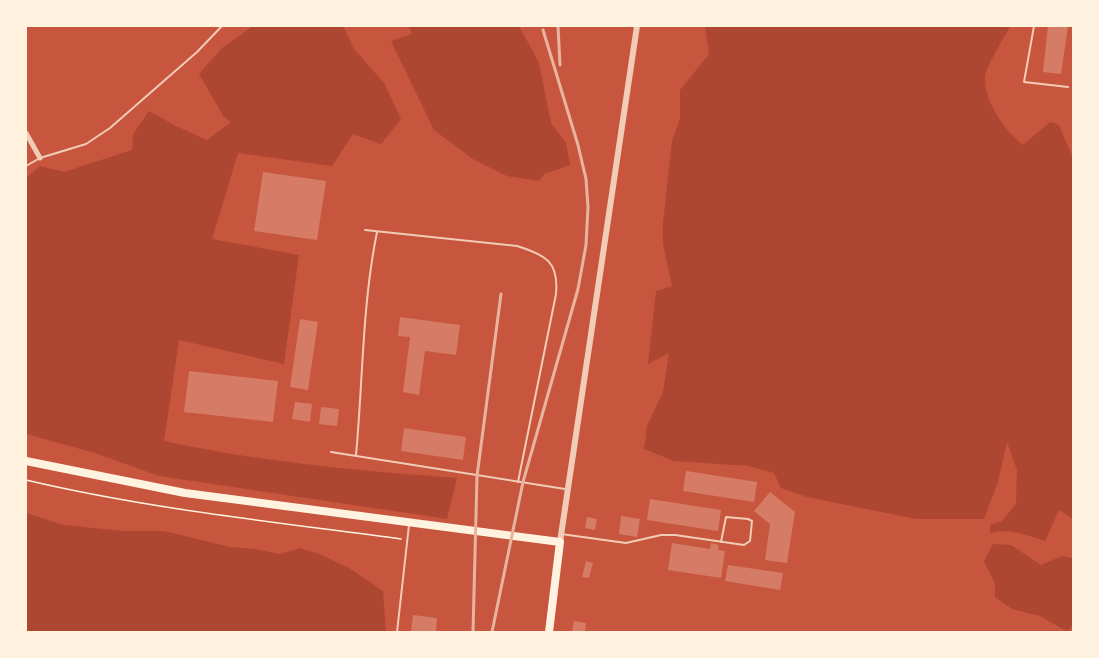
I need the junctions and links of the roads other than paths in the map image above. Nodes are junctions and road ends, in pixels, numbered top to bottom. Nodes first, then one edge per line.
1 (222, 26) edge
2 (637, 26) edge
3 (1034, 26) edge
4 (1068, 87) dead end
5 (26, 133) edge
6 (40, 158) junction
7 (26, 166) edge
8 (365, 230) dead end
9 (377, 232) junction
10 (331, 452) dead end
11 (356, 455) junction
12 (26, 461) edge
13 (518, 482) junction
14 (568, 489) junction
15 (409, 522) junction
16 (561, 538) junction
17 (721, 542) junction
18 (397, 633) edge
19 (549, 633) edge

1 - 6 lane
2 - 14 street
3 - 4 lane
5 - 6 street
6 - 7 lane
8 - 9 lane
9 - 11 lane
9 - 13 lane
10 - 11 lane
11 - 13 lane
12 - 15 main road
13 - 14 lane
14 - 16 street
15 - 16 main road
15 - 18 lane
16 - 17 lane
16 - 19 main road
17 - 17 lane

